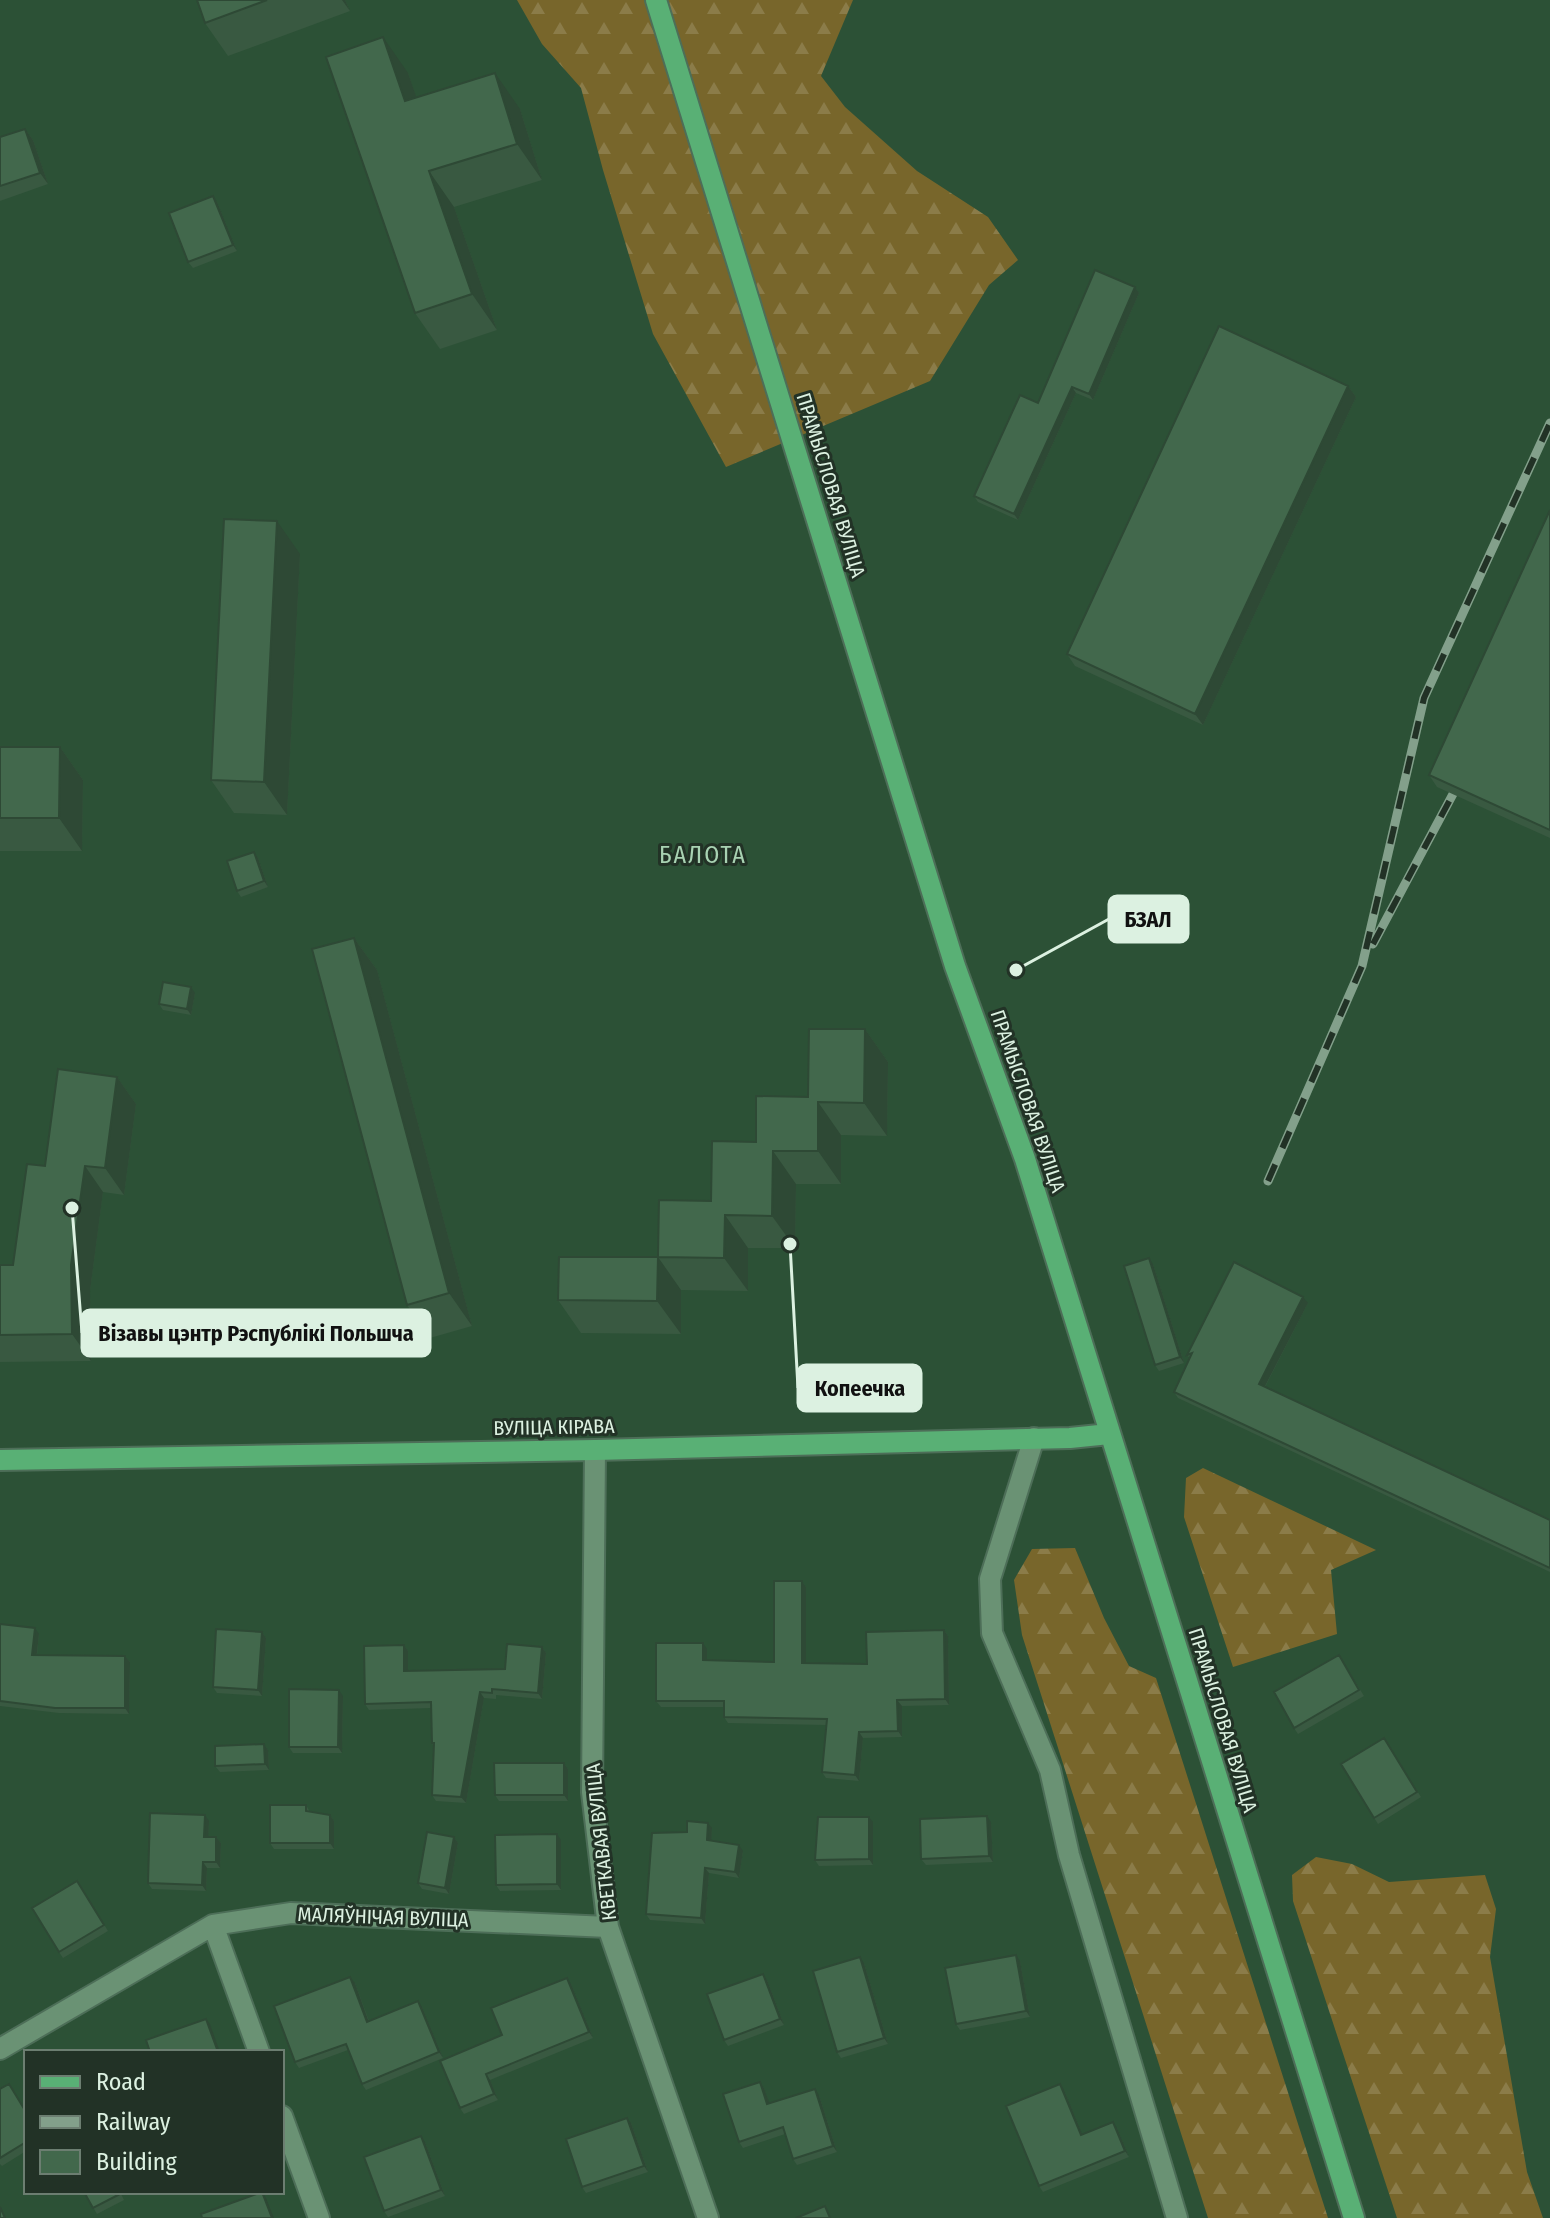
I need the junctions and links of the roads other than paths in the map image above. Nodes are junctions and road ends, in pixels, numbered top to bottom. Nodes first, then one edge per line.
1 (656, 0) edge
2 (1109, 1434) junction
3 (1034, 1438) junction
4 (595, 1450) junction
5 (0, 1460) edge
6 (213, 1925) junction
7 (608, 1927) junction
8 (0, 2049) edge
9 (258, 2050) edge
10 (284, 2122) edge
11 (319, 2218) edge
12 (708, 2218) edge
13 (1177, 2218) edge
14 (1354, 2218) edge

1 - 2 main road, ПРАМЫСЛОВАЯ ВУЛІЦА
2 - 3 main road, ВУЛІЦА КІРАВА
2 - 14 main road, ПРАМЫСЛОВАЯ ВУЛІЦА
3 - 4 main road, ВУЛІЦА КІРАВА
3 - 13 street
4 - 5 main road, ВУЛІЦА КІРАВА
4 - 7 street, КВЕТКАВАЯ ВУЛІЦА
6 - 7 street, МАЛЯЎНІЧАЯ ВУЛІЦА
6 - 8 street, МАЛЯЎНІЧАЯ ВУЛІЦА
6 - 9 street
7 - 12 street, КВЕТКАВАЯ ВУЛІЦА
10 - 11 street

